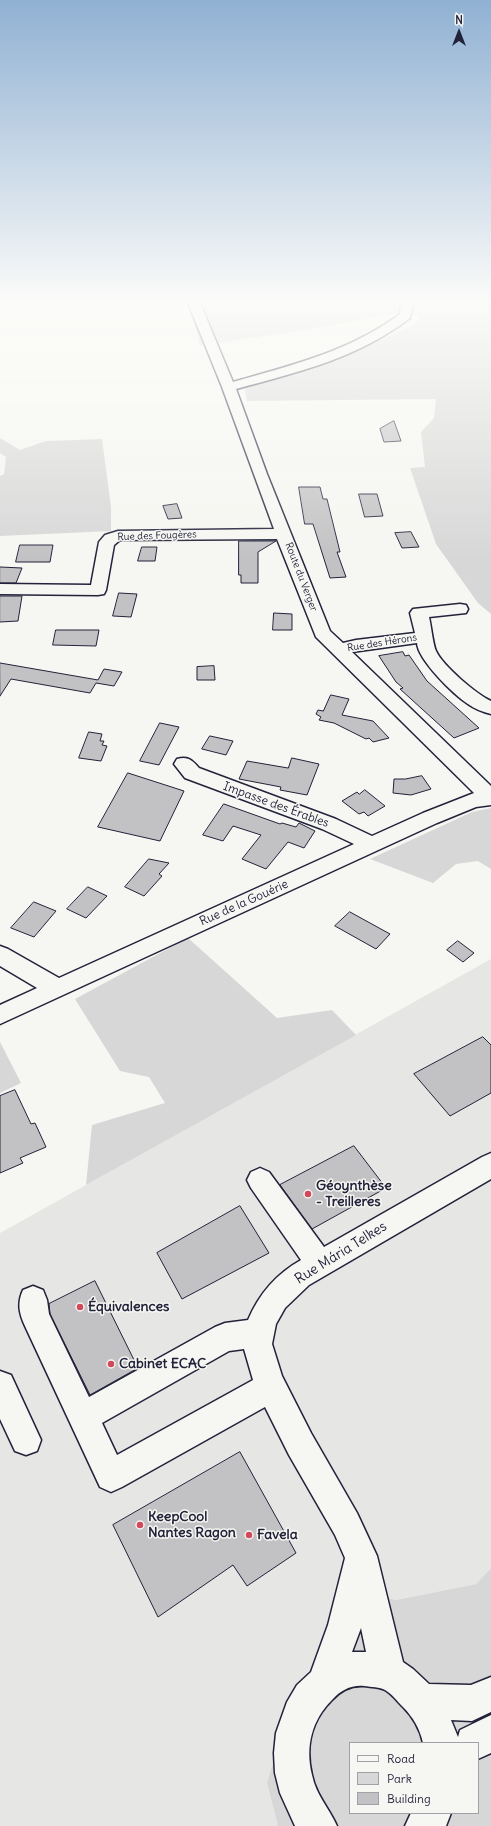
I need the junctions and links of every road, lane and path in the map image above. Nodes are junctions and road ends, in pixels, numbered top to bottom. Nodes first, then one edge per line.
1 (230, 388) edge
2 (284, 534) junction
3 (0, 589) edge
4 (460, 609) dead end
5 (425, 637) junction
6 (340, 650) junction
7 (491, 708) edge
8 (184, 764) dead end
9 (491, 797) edge
10 (371, 844) junction
11 (0, 955) edge
12 (57, 988) junction
13 (0, 1015) edge
14 (491, 1165) edge
15 (260, 1180) dead end
16 (320, 1264) junction
17 (33, 1300) dead end
18 (260, 1332) junction
19 (0, 1386) edge
20 (271, 1387) junction
21 (83, 1417) junction
22 (26, 1440) dead end
23 (361, 1556) junction
24 (388, 1671) junction
25 (324, 1683) junction
26 (491, 1694) edge
27 (422, 1701) junction
28 (491, 1733) edge
29 (441, 1742) edge
30 (476, 1742) edge
31 (431, 1814) edge
32 (306, 1817) edge
33 (424, 1826) edge

1 - 2 street, Route du Verger
2 - 3 street, Rue des Fougères
2 - 6 street, Route du Verger
4 - 5 street, Rue des Hérons
5 - 6 street, Rue des Hérons
5 - 7 street, Rue des Hérons
6 - 9 street, Route du Verger
8 - 10 street, Impasse des Érables
9 - 10 street, Rue de la Gouérie
10 - 12 street, Rue de la Gouérie
11 - 12 street
12 - 13 street, Rue de la Gouérie
14 - 16 street, Rue Mária Telkes
15 - 16 street
16 - 18 street, Rue Mária Telkes
17 - 21 street
18 - 20 street, Rue Mária Telkes
18 - 21 street
19 - 22 street
20 - 21 street
20 - 23 street, Rue Mária Telkes
23 - 24 street, Rue Mária Telkes
23 - 25 street
24 - 25 street
24 - 27 street
25 - 32 street
26 - 27 street
27 - 29 street
28 - 30 street
31 - 33 street

